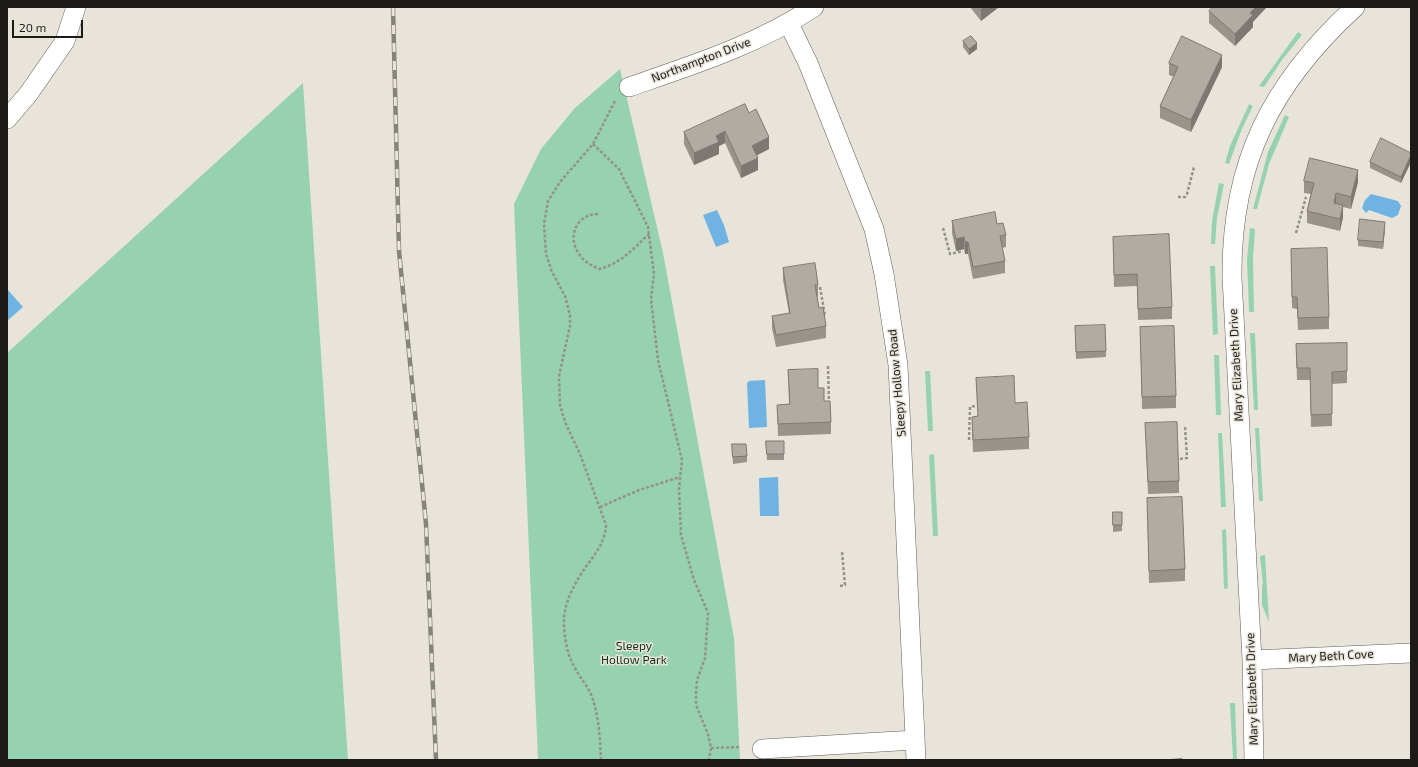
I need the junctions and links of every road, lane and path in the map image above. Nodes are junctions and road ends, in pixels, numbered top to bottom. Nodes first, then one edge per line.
1 (76, 7) edge
2 (814, 7) edge
3 (1355, 7) edge
4 (789, 24) junction
5 (629, 87) joint
6 (7, 119) edge
7 (592, 144) junction
8 (1194, 167) dead end
9 (1178, 197) dead end
10 (1306, 197) dead end
11 (598, 214) dead end
12 (943, 228) dead end
13 (1296, 233) dead end
14 (649, 234) junction
15 (963, 251) edge
16 (820, 287) dead end
17 (819, 317) edge
18 (828, 366) dead end
19 (830, 406) edge
20 (975, 406) edge
21 (1185, 426) dead end
22 (969, 440) dead end
23 (1180, 459) edge
24 (680, 476) junction
25 (600, 508) junction
26 (842, 552) dead end
27 (840, 586) dead end
28 (1411, 653) edge
29 (1252, 660) junction
30 (914, 740) junction
31 (711, 748) junction
32 (762, 749) joint
33 (601, 760) edge
34 (709, 760) edge
35 (916, 760) edge
36 (1254, 760) edge

1 - 6 street
2 - 4 street, Northampton Drive
3 - 29 street, Mary Elizabeth Drive
4 - 5 street, Northampton Drive
4 - 30 street, Sleepy Hollow Road
5 - 7 path
7 - 14 path
7 - 25 path
8 - 9 path
10 - 13 path
11 - 14 path
12 - 15 path
14 - 24 path
16 - 17 path
18 - 19 path
20 - 22 path
21 - 23 path
24 - 25 path
24 - 31 path
25 - 33 path
26 - 27 path
28 - 29 street, Mary Beth Cove
29 - 36 street, Mary Elizabeth Drive
30 - 32 street
30 - 35 street, Sleepy Hollow Road
31 - 32 path
31 - 34 path

